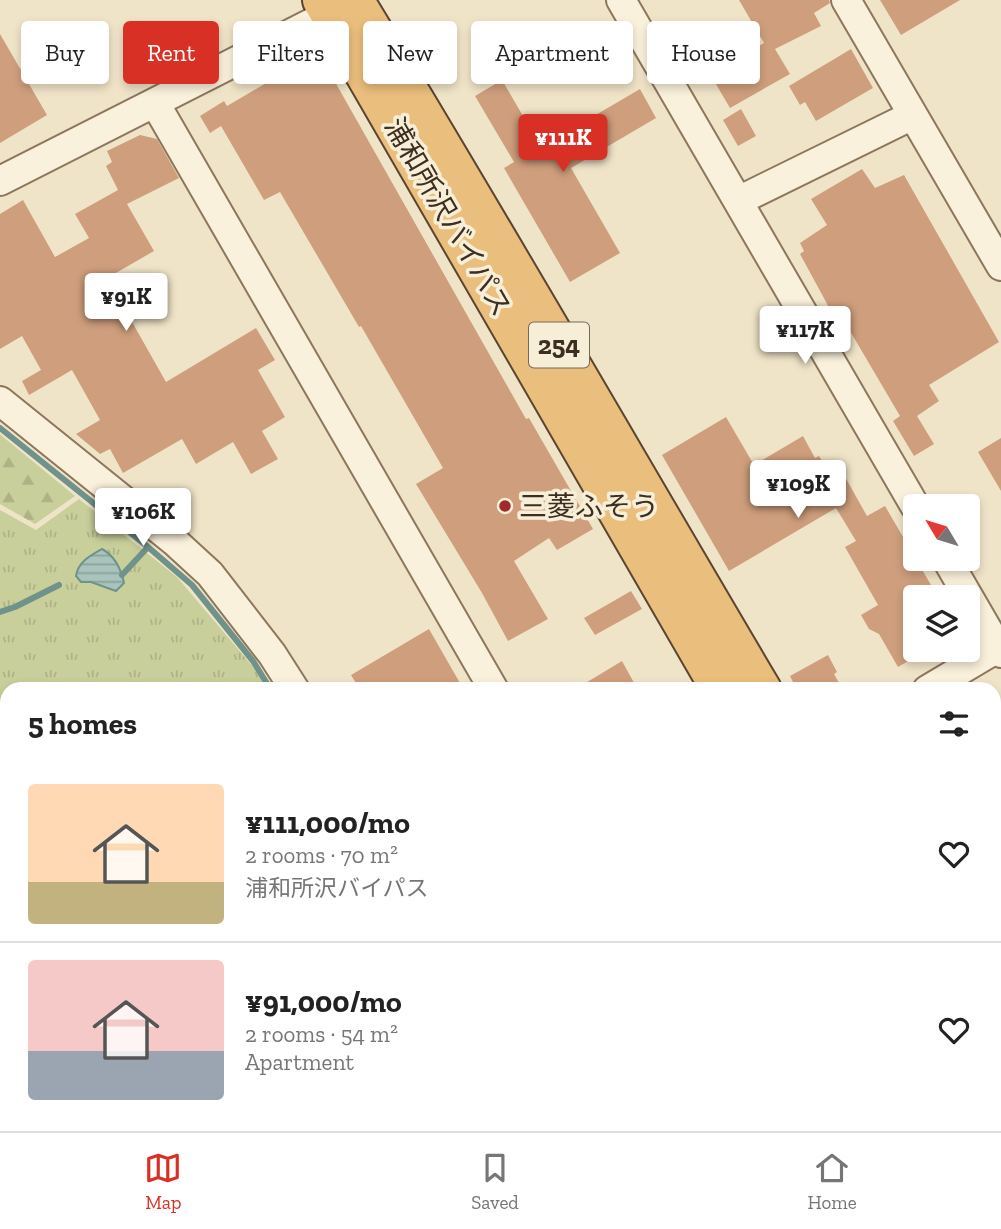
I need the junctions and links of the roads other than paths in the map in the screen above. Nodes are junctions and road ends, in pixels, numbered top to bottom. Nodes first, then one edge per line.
1 (621, 0) edge
2 (846, 0) edge
3 (343, 3) edge
4 (155, 103) junction
5 (913, 115) junction
6 (0, 181) edge
7 (738, 201) junction
8 (1001, 266) edge
9 (0, 401) edge
10 (908, 494) edge
11 (954, 571) edge
12 (1000, 649) edge
13 (290, 682) edge
14 (489, 682) edge
15 (717, 682) edge
16 (757, 682) edge
17 (941, 682) edge

1 - 7 street
2 - 5 street
3 - 4 street
3 - 15 highway, 浦和所沢バイパス / 254
3 - 16 highway, 浦和所沢バイパス / 254
4 - 6 street
4 - 14 street
5 - 7 street
5 - 8 street
7 - 10 street
9 - 13 street
11 - 12 street
12 - 17 street

